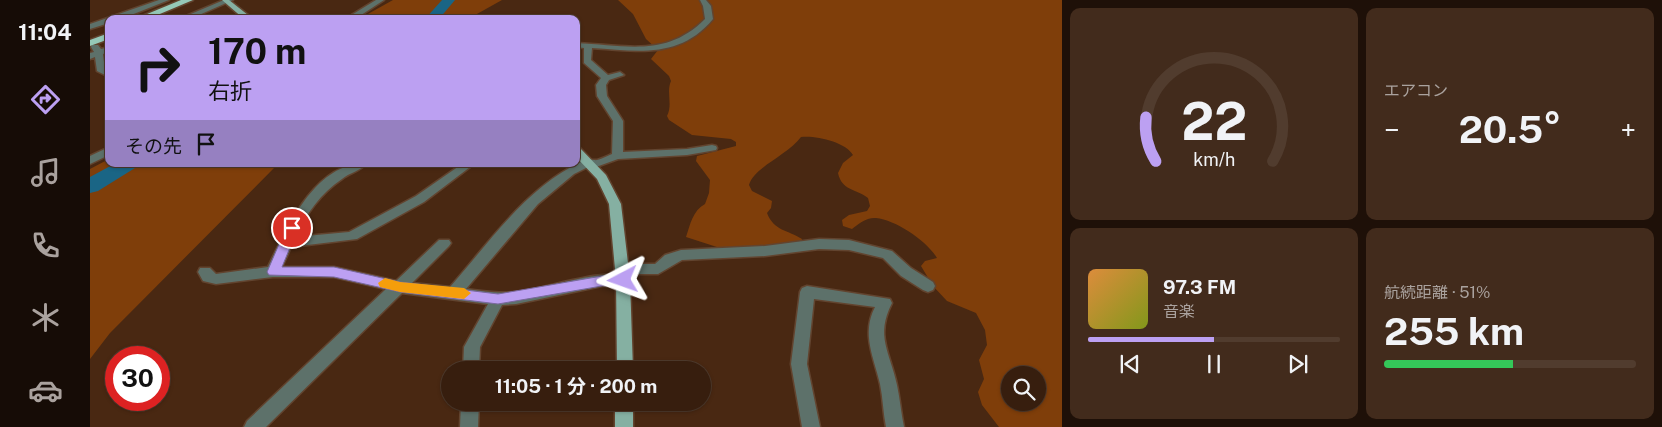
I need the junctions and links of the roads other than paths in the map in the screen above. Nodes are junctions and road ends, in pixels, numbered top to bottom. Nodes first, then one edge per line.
1 (166, 0) edge
2 (189, 0) edge
3 (227, 0) edge
4 (381, 0) edge
5 (702, 0) edge
6 (200, 1) edge
7 (124, 15) edge
8 (150, 15) edge
9 (163, 15) edge
10 (192, 15) edge
11 (244, 15) edge
12 (356, 15) edge
13 (105, 21) edge
14 (90, 27) edge
15 (105, 31) edge
16 (90, 37) edge
17 (105, 39) edge
18 (580, 45) edge
19 (588, 45) junction
20 (95, 48) edge
21 (90, 56) edge
22 (105, 72) edge
23 (620, 76) dead end
24 (606, 78) junction
25 (712, 148) dead end
26 (105, 152) edge
27 (580, 154) edge
28 (617, 156) junction
29 (90, 161) edge
30 (590, 164) junction
31 (353, 167) edge
32 (465, 167) edge
33 (579, 167) edge
34 (580, 167) edge
35 (287, 243) junction
36 (444, 243) dead end
37 (205, 272) dead end
38 (274, 272) junction
39 (623, 274) junction
40 (928, 286) dead end
41 (400, 287) junction
42 (455, 292) junction
43 (498, 299) junction
44 (471, 361) edge
45 (625, 361) edge
46 (470, 411) edge
47 (624, 411) edge
48 (253, 427) edge
49 (469, 427) edge
50 (624, 427) edge
51 (812, 427) edge
52 (895, 427) edge

1 - 7 street
2 - 8 highway
3 - 10 street
3 - 11 main road
4 - 12 street
5 - 19 street
6 - 9 highway
13 - 14 street
15 - 16 highway
17 - 20 highway
18 - 19 street
19 - 24 street
20 - 21 street
20 - 22 street
23 - 24 street
24 - 28 street
25 - 28 street
26 - 29 street
27 - 30 main road
28 - 30 street
30 - 34 street
30 - 39 main road
31 - 35 street
32 - 35 street
33 - 42 street
35 - 38 street
36 - 41 street
37 - 38 street
38 - 41 street
39 - 40 street
39 - 43 street
39 - 45 main road
41 - 42 street
41 - 48 street
42 - 43 street
43 - 44 street
46 - 49 street
47 - 50 main road
51 - 52 street

